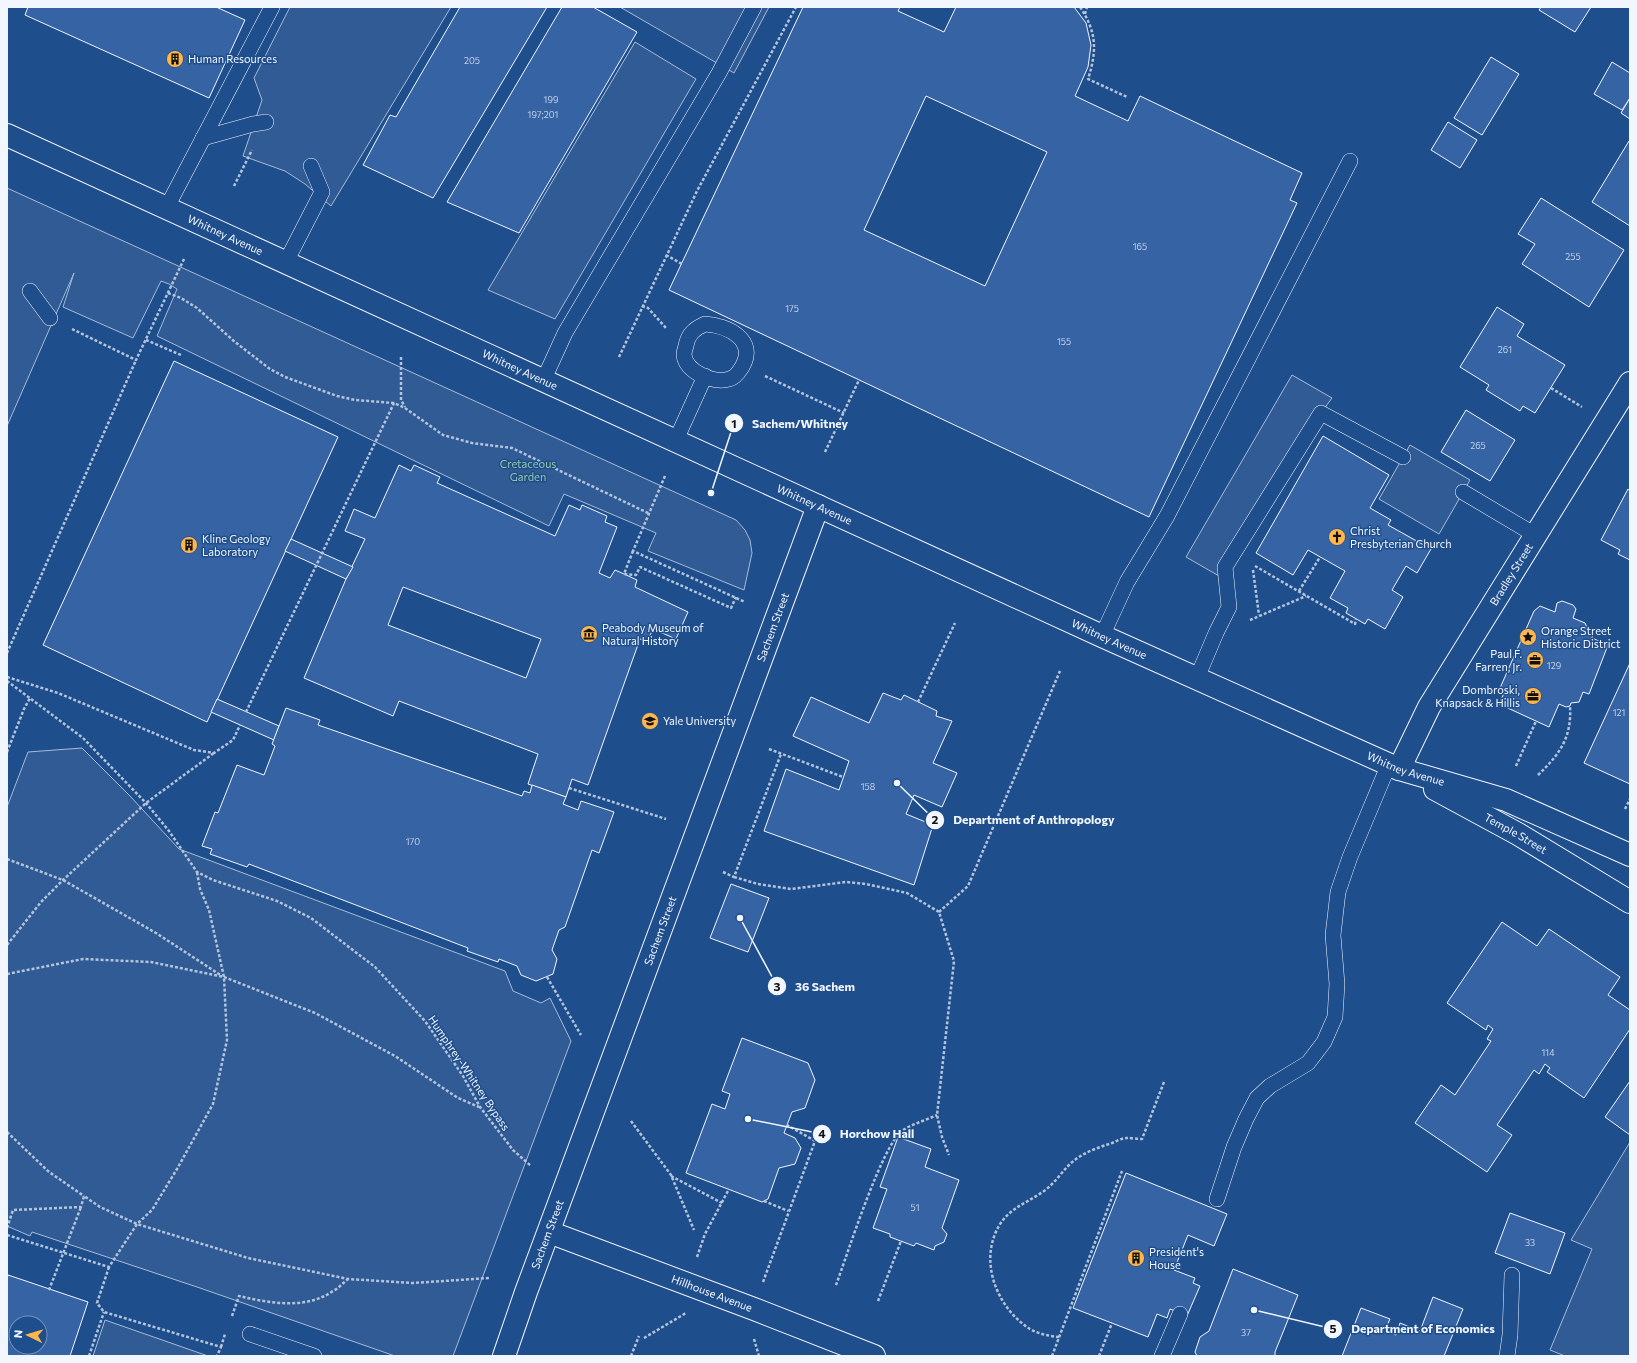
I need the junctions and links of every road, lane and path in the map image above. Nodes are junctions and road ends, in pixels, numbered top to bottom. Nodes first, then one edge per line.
1 (272, 7) edge
2 (754, 7) edge
3 (796, 7) edge
4 (1080, 7) edge
5 (1087, 7) edge
6 (1085, 15) junction
7 (1126, 97) dead end
8 (266, 122) joint
9 (7, 135) edge
10 (203, 138) junction
11 (1350, 161) dead end
12 (312, 166) dead end
13 (234, 186) dead end
14 (166, 207) junction
15 (666, 256) junction
16 (184, 258) dead end
17 (286, 262) junction
18 (682, 264) dead end
19 (30, 291) dead end
20 (168, 292) junction
21 (642, 306) junction
22 (50, 318) joint
23 (687, 339) junction
24 (146, 340) junction
25 (180, 355) dead end
26 (401, 357) dead end
27 (619, 357) dead end
28 (136, 360) junction
29 (742, 366) junction
30 (705, 376) junction
31 (544, 380) junction
32 (859, 380) dead end
33 (1630, 383) edge
34 (1551, 388) dead end
35 (394, 403) junction
36 (405, 408) junction
37 (1583, 408) dead end
38 (844, 413) junction
39 (676, 440) junction
40 (825, 452) dead end
41 (1403, 457) dead end
42 (665, 476) dead end
43 (1463, 492) dead end
44 (818, 506) junction
45 (648, 513) junction
46 (1537, 536) junction
47 (633, 551) junction
48 (1320, 557) dead end
49 (1299, 591) junction
50 (1306, 596) junction
51 (736, 597) junction
52 (745, 602) dead end
53 (1259, 615) junction
54 (1356, 619) dead end
55 (1248, 621) dead end
56 (955, 623) dead end
57 (1102, 636) junction
58 (7, 653) edge
59 (1060, 671) dead end
60 (7, 677) edge
61 (1197, 678) junction
62 (7, 681) edge
63 (30, 698) junction
64 (918, 702) dead end
65 (1570, 706) dead end
66 (246, 712) dead end
67 (1536, 721) dead end
68 (240, 725) dead end
69 (769, 749) dead end
70 (7, 752) edge
71 (214, 753) junction
72 (781, 754) junction
73 (1394, 766) junction
74 (1516, 766) dead end
75 (1538, 774) dead end
76 (843, 777) dead end
77 (569, 788) dead end
78 (1630, 798) edge
79 (146, 803) junction
80 (1626, 809) dead end
81 (666, 819) dead end
82 (1630, 855) edge
83 (7, 859) edge
84 (197, 872) junction
85 (723, 872) dead end
86 (734, 877) junction
87 (63, 880) junction
88 (1630, 902) edge
89 (939, 912) junction
90 (7, 944) edge
91 (7, 974) edge
92 (224, 977) junction
93 (547, 977) dead end
94 (581, 1035) dead end
95 (1164, 1082) dead end
96 (480, 1107) junction
97 (937, 1115) junction
98 (631, 1121) dead end
99 (787, 1125) dead end
100 (7, 1132) edge
101 (949, 1156) dead end
102 (530, 1166) dead end
103 (1122, 1171) dead end
104 (671, 1176) junction
105 (729, 1189) dead end
106 (84, 1196) junction
107 (1217, 1199) dead end
108 (764, 1201) dead end
109 (722, 1203) junction
110 (81, 1206) junction
111 (788, 1211) junction
112 (137, 1224) junction
113 (7, 1228) edge
114 (694, 1230) dead end
115 (549, 1232) junction
116 (7, 1235) edge
117 (901, 1241) dead end
118 (63, 1253) junction
119 (109, 1267) junction
120 (1512, 1275) dead end
121 (489, 1278) dead end
122 (348, 1279) junction
123 (836, 1285) dead end
124 (694, 1287) junction
125 (49, 1290) dead end
126 (878, 1301) dead end
127 (754, 1308) junction
128 (104, 1312) junction
129 (1180, 1314) dead end
130 (231, 1318) dead end
131 (1112, 1323) dead end
132 (226, 1332) dead end
133 (250, 1334) dead end
134 (639, 1336) dead end
135 (1059, 1337) junction
136 (644, 1338) dead end
137 (221, 1347) junction
138 (89, 1356) edge
139 (217, 1356) edge
140 (314, 1356) edge
141 (504, 1356) edge
142 (631, 1356) edge
143 (874, 1356) edge
144 (1052, 1356) edge
145 (1099, 1356) edge
146 (1162, 1356) edge
147 (1506, 1356) edge

1 - 10 lane
2 - 31 lane
3 - 15 path
4 - 6 path
5 - 6 path
6 - 7 path
8 - 10 lane
8 - 13 path
9 - 14 main road, Whitney Avenue
10 - 14 lane
11 - 57 lane
12 - 17 lane
14 - 17 main road, Whitney Avenue
15 - 18 path
15 - 21 path
16 - 20 path
17 - 31 main road, Whitney Avenue
19 - 22 lane
20 - 24 path
20 - 35 path
21 - 23 path
21 - 27 path
22 - 28 path
23 - 29 lane
23 - 30 lane
24 - 25 path
24 - 28 path
26 - 36 path
28 - 58 path
29 - 30 lane
29 - 38 path
30 - 39 lane
31 - 39 main road, Whitney Avenue
32 - 38 path
33 - 46 main road, Bradley Street
34 - 37 path
35 - 36 path
35 - 66 path
36 - 45 path
38 - 40 path
39 - 44 main road, Whitney Avenue
41 - 61 lane
42 - 45 path
43 - 46 lane
44 - 57 main road, Whitney Avenue
44 - 115 main road, Sachem Street
45 - 47 path
46 - 73 main road, Bradley Street
47 - 51 path
47 - 51 path
48 - 49 path
49 - 50 path
49 - 53 path
50 - 53 path
50 - 54 path
51 - 52 path
53 - 55 path
56 - 64 path
57 - 61 main road, Whitney Avenue
59 - 89 path
60 - 71 path
61 - 73 main road, Whitney Avenue
62 - 63 path, Humphrey-Whitney Bypass
63 - 70 path
63 - 79 path, Humphrey-Whitney Bypass
65 - 75 path
67 - 74 path
68 - 71 path
69 - 72 path
71 - 79 path
72 - 76 path
72 - 86 path
73 - 82 main road, Whitney Avenue
73 - 88 main road, Temple Street
73 - 107 lane
77 - 81 path
78 - 80 path
79 - 84 path, Humphrey-Whitney Bypass
79 - 87 path
83 - 87 path
84 - 92 path
84 - 96 path, Humphrey-Whitney Bypass
85 - 86 path
86 - 89 path
87 - 90 path
87 - 92 path
89 - 97 path
91 - 92 path
92 - 96 path
92 - 112 path
93 - 94 path
95 - 135 path
96 - 102 path, Humphrey-Whitney Bypass
97 - 101 path
97 - 123 path
98 - 104 path
99 - 111 path
100 - 106 path
103 - 135 path
104 - 109 path
104 - 114 path
105 - 109 path
106 - 110 path
106 - 112 path
108 - 111 path
109 - 124 path
110 - 113 path
110 - 118 path
111 - 127 path
112 - 119 path
112 - 122 path
115 - 124 main road, Hillhouse Avenue
115 - 141 main road, Sachem Street
116 - 118 path
117 - 126 path
118 - 119 path
118 - 125 path
119 - 128 path
120 - 147 lane
121 - 122 path
122 - 130 path
124 - 127 main road, Hillhouse Avenue
124 - 136 path
127 - 143 main road, Hillhouse Avenue
128 - 137 path
128 - 138 path
129 - 146 lane
131 - 145 path
132 - 137 path
133 - 140 lane
134 - 142 path
135 - 144 path
137 - 139 path

